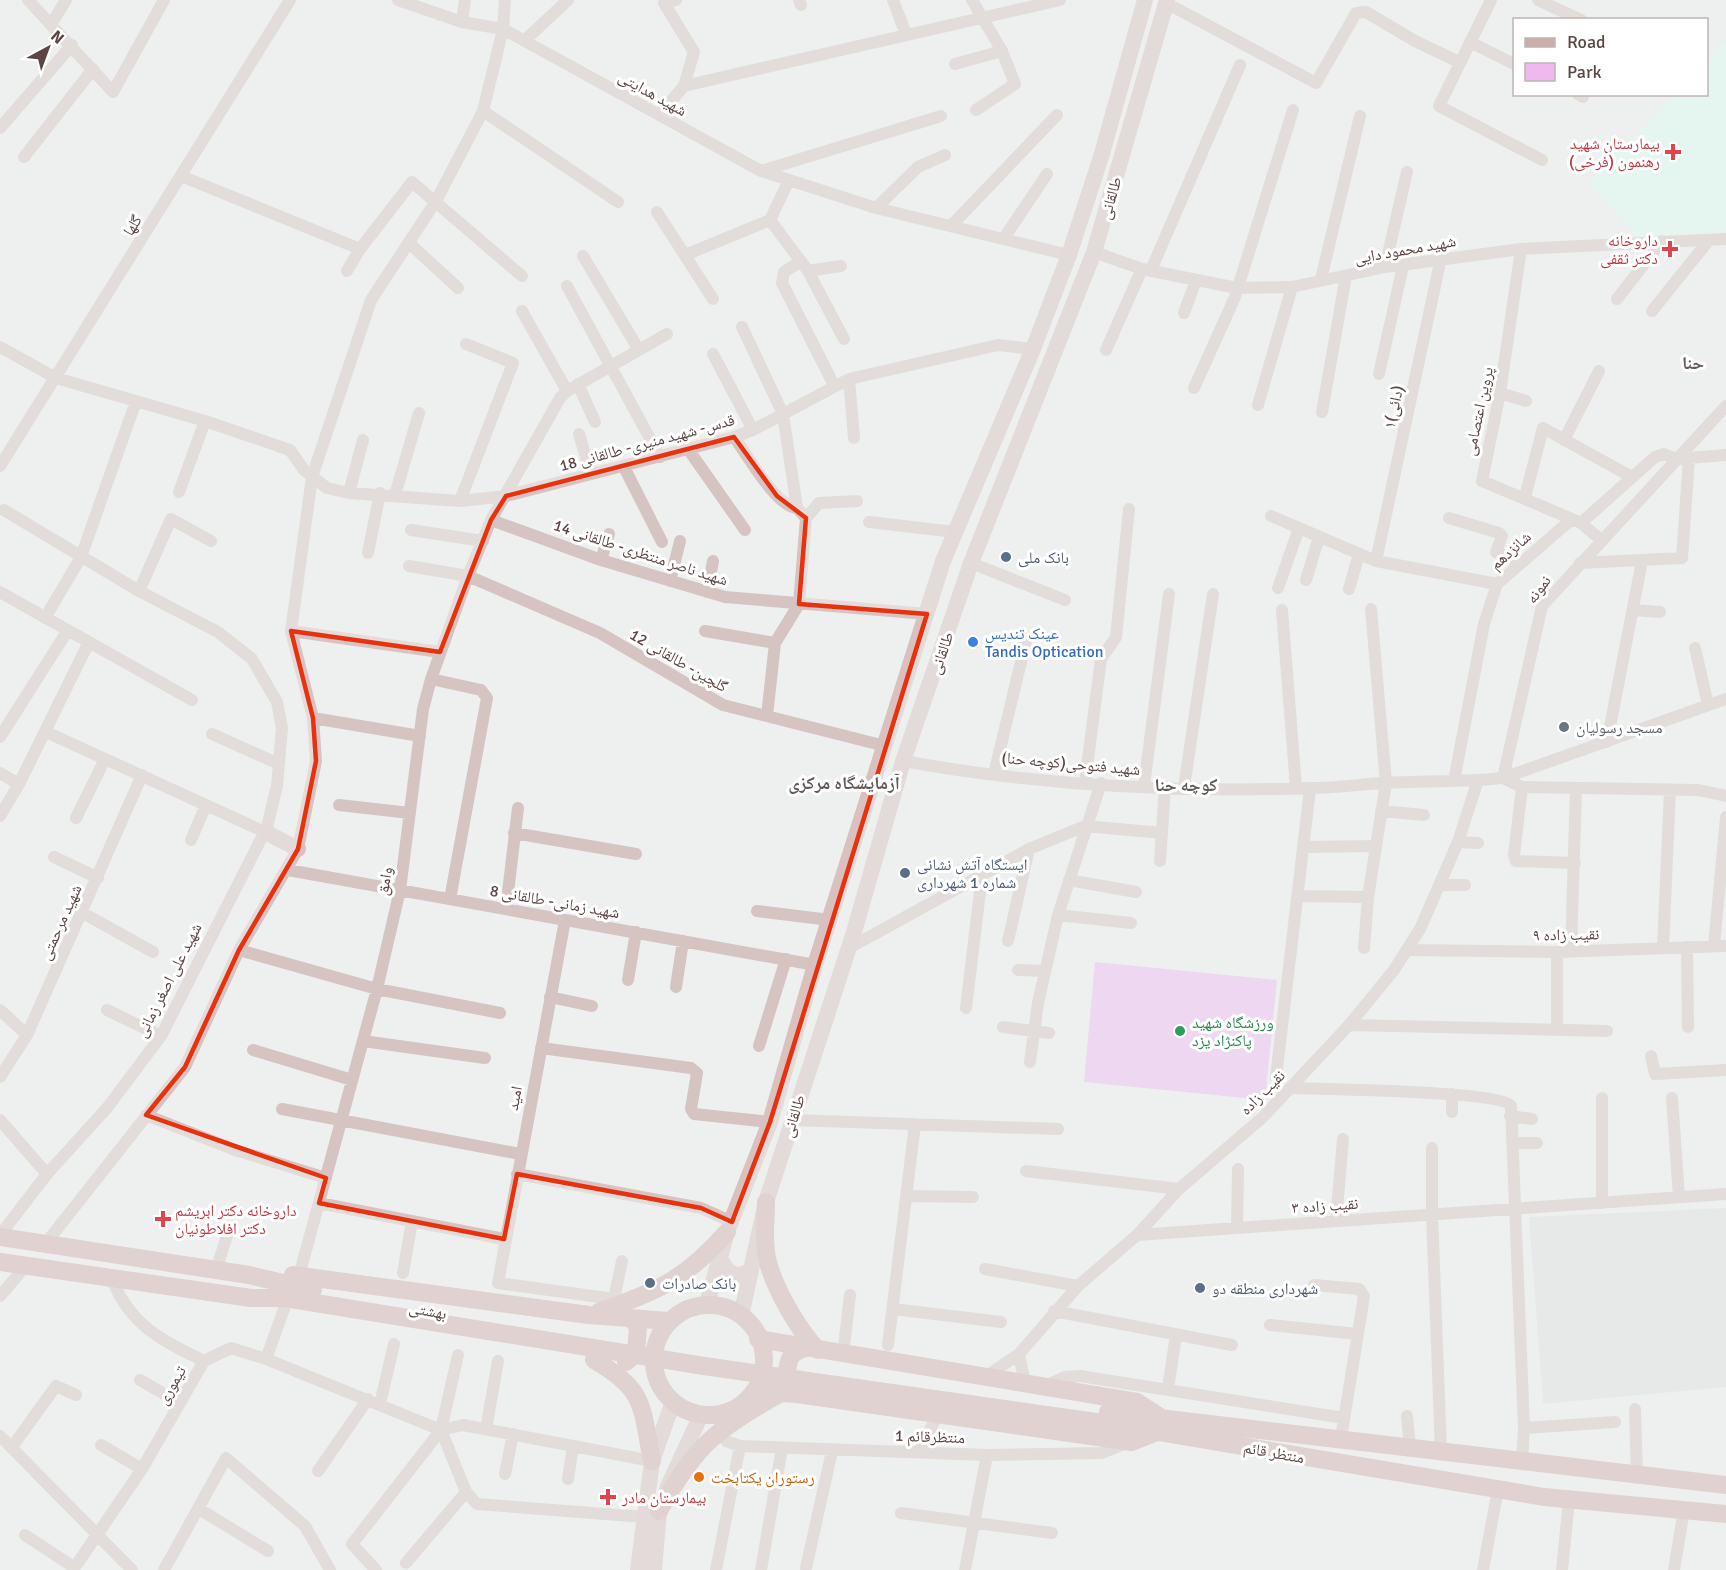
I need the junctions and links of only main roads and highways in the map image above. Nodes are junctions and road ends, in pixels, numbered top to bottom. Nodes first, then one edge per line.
1 (1145, 0) edge
2 (1166, 1) edge
3 (265, 832) road end
4 (298, 849) road end
5 (766, 1202) junction
6 (729, 1227) junction
7 (0, 1236) edge
8 (720, 1259) junction
9 (0, 1262) edge
10 (751, 1270) junction
11 (249, 1275) junction
12 (251, 1298) junction
13 (707, 1304) junction
14 (589, 1315) junction
15 (622, 1316) junction
16 (741, 1316) junction
17 (664, 1328) junction
18 (759, 1344) junction
19 (812, 1349) junction
20 (594, 1360) junction
21 (626, 1361) junction
22 (656, 1367) junction
23 (857, 1377) joint
24 (823, 1384) joint
25 (756, 1387) junction
26 (789, 1390) junction
27 (673, 1402) junction
28 (701, 1415) junction
29 (1161, 1426) junction
30 (663, 1429) junction
31 (692, 1434) junction
32 (652, 1461) junction
33 (1726, 1485) edge
34 (652, 1514) junction
35 (1726, 1514) edge
36 (638, 1570) edge
37 (654, 1570) edge

1 - 6 main road, طالقانی
2 - 5 main road, طالقانی
3 - 4 main road
5 - 10 main road, طالقانی
5 - 19 main road
6 - 8 main road, طالقانی
6 - 14 main road
7 - 11 main road, بهشتی
8 - 10 main road
8 - 13 main road, طالقانی
9 - 12 main road, بهشتی
10 - 16 main road, طالقانی
11 - 14 main road
11 - 23 main road, بهشتی
12 - 20 main road
12 - 24 main road, بهشتی
13 - 16 main road
13 - 17 main road
14 - 15 main road
15 - 17 main road
15 - 21 main road
16 - 18 main road
17 - 22 main road
18 - 19 main road
18 - 25 main road
19 - 26 main road
19 - 29 main road
20 - 21 main road
20 - 32 main road
21 - 22 main road
22 - 27 main road
23 - 29 main road, منتظر قائم
24 - 29 main road, منتظر قائم
25 - 26 main road
25 - 28 main road
26 - 29 main road
26 - 34 main road
27 - 28 main road
27 - 30 main road
28 - 31 main road
29 - 33 main road, منتظر قائم
29 - 35 main road, منتظر قائم
30 - 31 main road
30 - 32 main road
31 - 34 main road
32 - 34 main road
34 - 36 main road
34 - 37 main road

